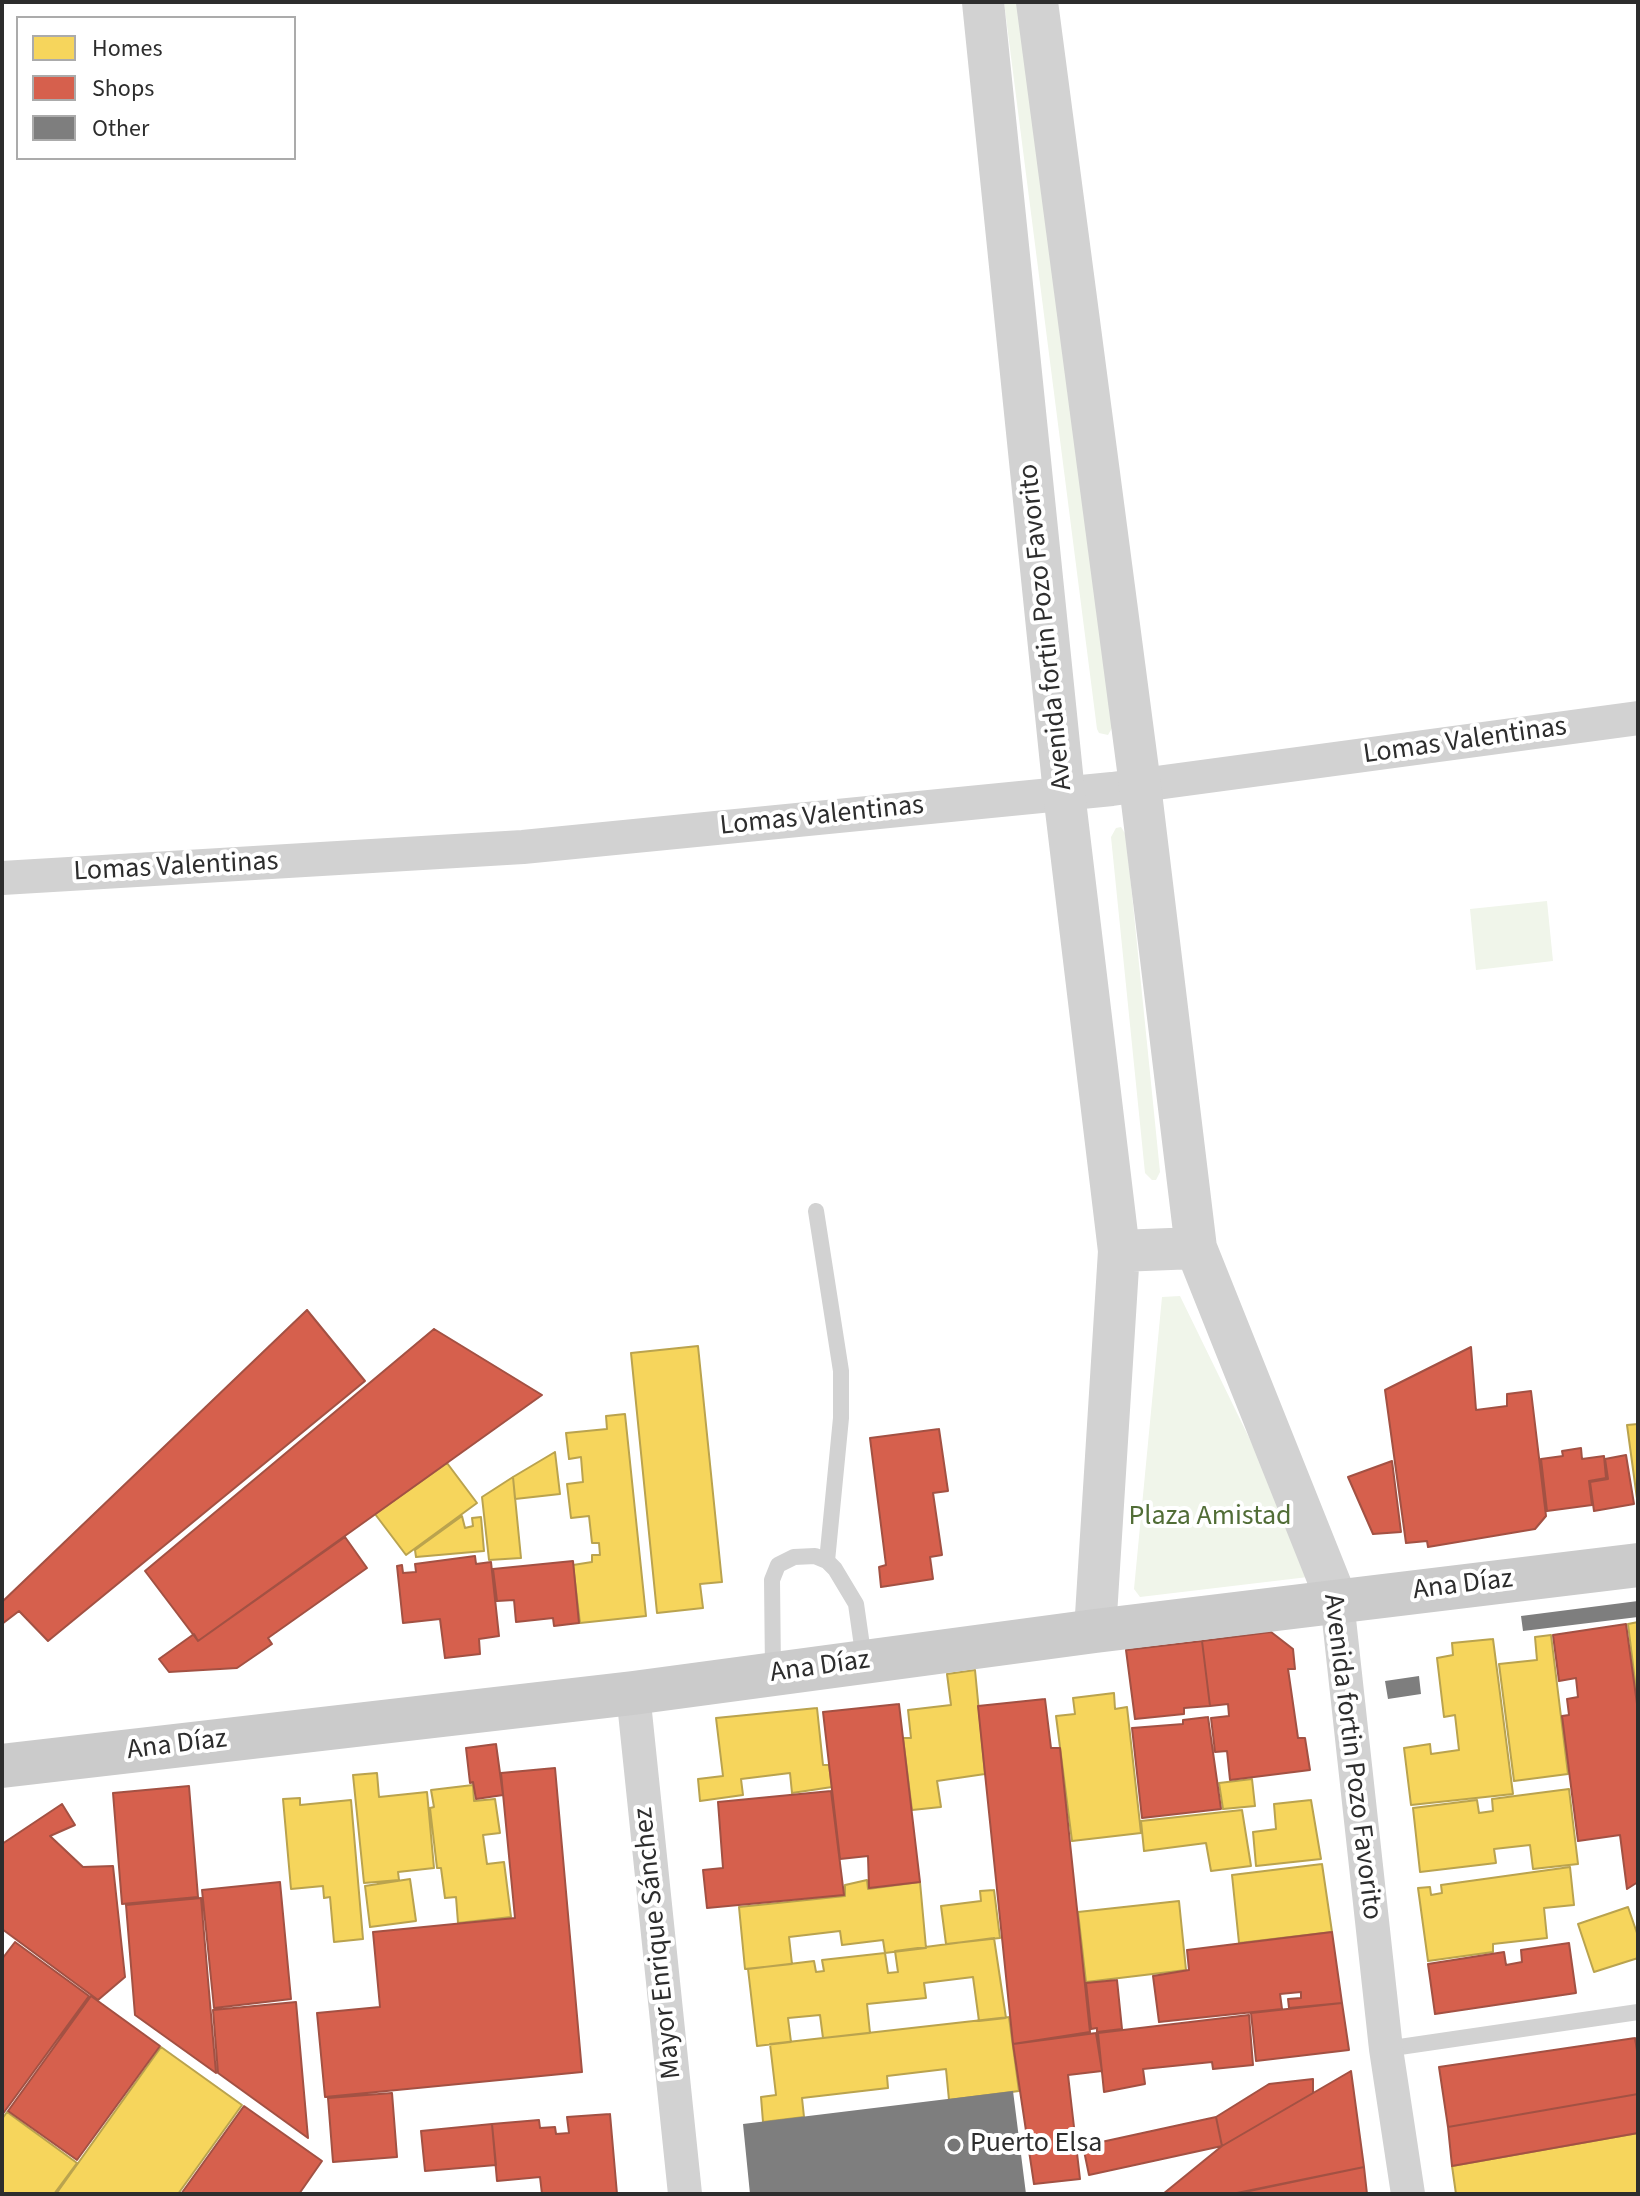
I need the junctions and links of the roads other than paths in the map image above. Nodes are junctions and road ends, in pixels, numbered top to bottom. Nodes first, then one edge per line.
1 (983, 2) edge
2 (1037, 2) edge
3 (1638, 718) edge
4 (1140, 785) junction
5 (1064, 793) junction
6 (2, 878) edge
7 (816, 1211) dead end
8 (1196, 1248) junction
9 (1119, 1251) junction
10 (827, 1561) junction
11 (1638, 1565) edge
12 (1337, 1601) junction
13 (1095, 1631) junction
14 (865, 1661) junction
15 (773, 1674) junction
16 (633, 1693) junction
17 (2, 1766) edge
18 (1638, 2012) edge
19 (1386, 2049) junction
20 (685, 2194) edge
21 (1408, 2194) edge

1 - 5 street, Avenida fortin Pozo Favorito
2 - 4 street, Avenida fortin Pozo Favorito
3 - 4 street, Lomas Valentinas
4 - 5 street, Lomas Valentinas
4 - 8 street, Avenida fortin Pozo Favorito
5 - 6 street, Lomas Valentinas
5 - 9 street, Avenida fortin Pozo Favorito
7 - 10 lane
8 - 9 street
8 - 12 street, Avenida fortin Pozo Favorito
9 - 13 street, Avenida fortin Pozo Favorito
10 - 14 lane
10 - 15 lane
11 - 12 main road, Ana Díaz
12 - 13 main road, Ana Díaz
12 - 19 street, Avenida fortin Pozo Favorito
13 - 14 main road, Ana Díaz
14 - 15 main road, Ana Díaz
15 - 16 main road, Ana Díaz
16 - 17 main road, Ana Díaz
16 - 20 street, Mayor Enrique Sánchez
18 - 19 lane
19 - 21 street, Avenida fortin Pozo Favorito

